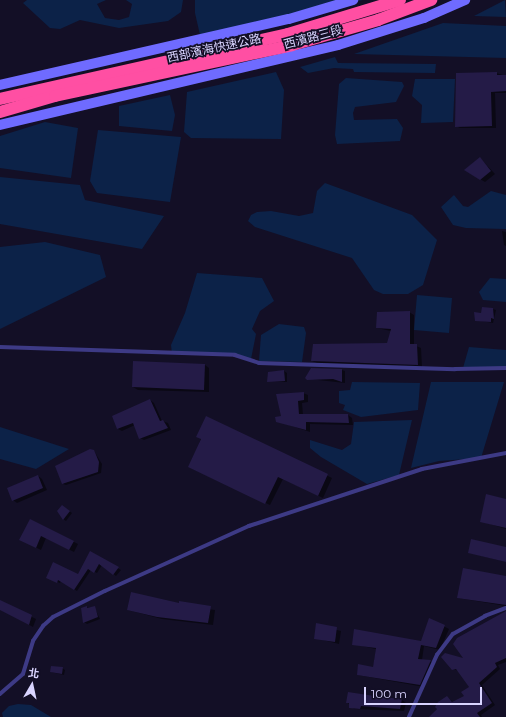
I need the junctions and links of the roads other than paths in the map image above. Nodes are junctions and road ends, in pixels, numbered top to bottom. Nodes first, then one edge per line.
1 (353, 0) edge
2 (400, 0) edge
3 (431, 0) edge
4 (465, 0) edge
5 (0, 85) edge
6 (0, 99) edge
7 (0, 112) edge
8 (0, 124) edge
9 (0, 347) edge
10 (506, 368) edge
11 (506, 453) edge
12 (506, 608) edge
13 (0, 694) edge
14 (409, 717) edge

1 - 5 street, 西濱路三段
2 - 6 highway, 西部濱海快速公路
3 - 7 highway, 西部濱海快速公路
4 - 8 street, 西濱路三段
9 - 10 lane
11 - 13 lane
12 - 14 lane

